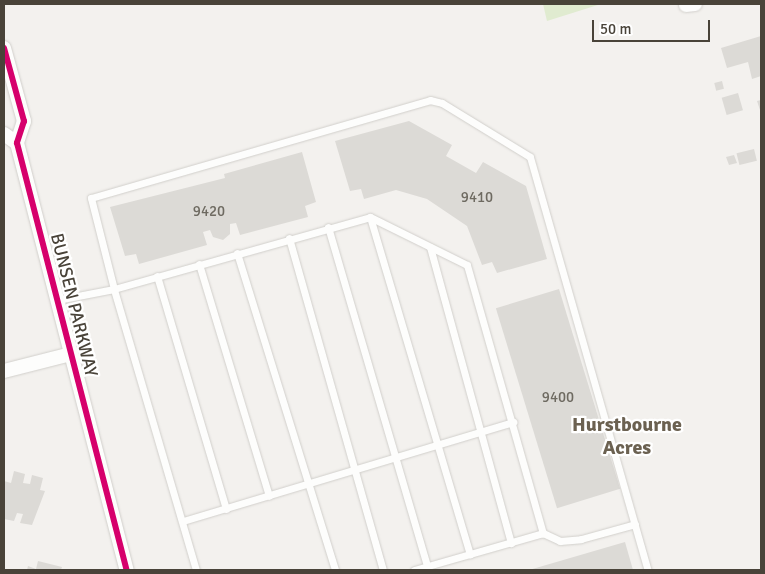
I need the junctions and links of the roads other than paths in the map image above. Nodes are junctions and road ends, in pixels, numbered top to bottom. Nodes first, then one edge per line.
1 (4, 48) edge
2 (4, 134) edge
3 (10, 145) edge
4 (370, 217) junction
5 (328, 227) junction
6 (289, 238) junction
7 (430, 247) junction
8 (236, 253) junction
9 (199, 264) junction
10 (157, 276) junction
11 (114, 289) junction
12 (56, 300) junction
13 (71, 354) junction
14 (4, 370) edge
15 (513, 422) junction
16 (480, 432) junction
17 (438, 445) junction
18 (396, 457) junction
19 (354, 470) junction
20 (308, 484) junction
21 (269, 496) junction
22 (226, 509) junction
23 (183, 521) junction
24 (635, 524) junction
25 (543, 533) junction
26 (511, 542) junction
27 (470, 554) junction
28 (428, 568) edge
29 (127, 570) edge
30 (196, 570) edge
31 (335, 570) edge
32 (383, 570) edge
33 (414, 570) edge
34 (648, 570) edge

1 - 3 street, BUNSEN PARKWAY
2 - 3 street
3 - 12 street, BUNSEN PARKWAY
4 - 5 lane
4 - 7 lane
4 - 17 lane
5 - 6 lane
5 - 18 lane
6 - 8 lane
6 - 19 lane
7 - 15 lane
7 - 16 lane
8 - 9 lane
8 - 20 lane
9 - 10 lane
9 - 21 lane
10 - 11 lane
10 - 22 lane
11 - 12 lane
11 - 23 lane
11 - 24 lane
12 - 13 street, BUNSEN PARKWAY
13 - 14 street
13 - 29 street, BUNSEN PARKWAY
15 - 16 lane
15 - 25 lane
16 - 17 lane
16 - 26 lane
17 - 18 lane
17 - 27 lane
18 - 19 lane
18 - 28 lane
19 - 20 lane
19 - 32 lane
20 - 21 lane
20 - 31 lane
21 - 22 lane
22 - 23 lane
23 - 30 lane
24 - 25 lane
24 - 34 lane
25 - 26 lane
26 - 27 lane
27 - 28 lane
28 - 33 lane

